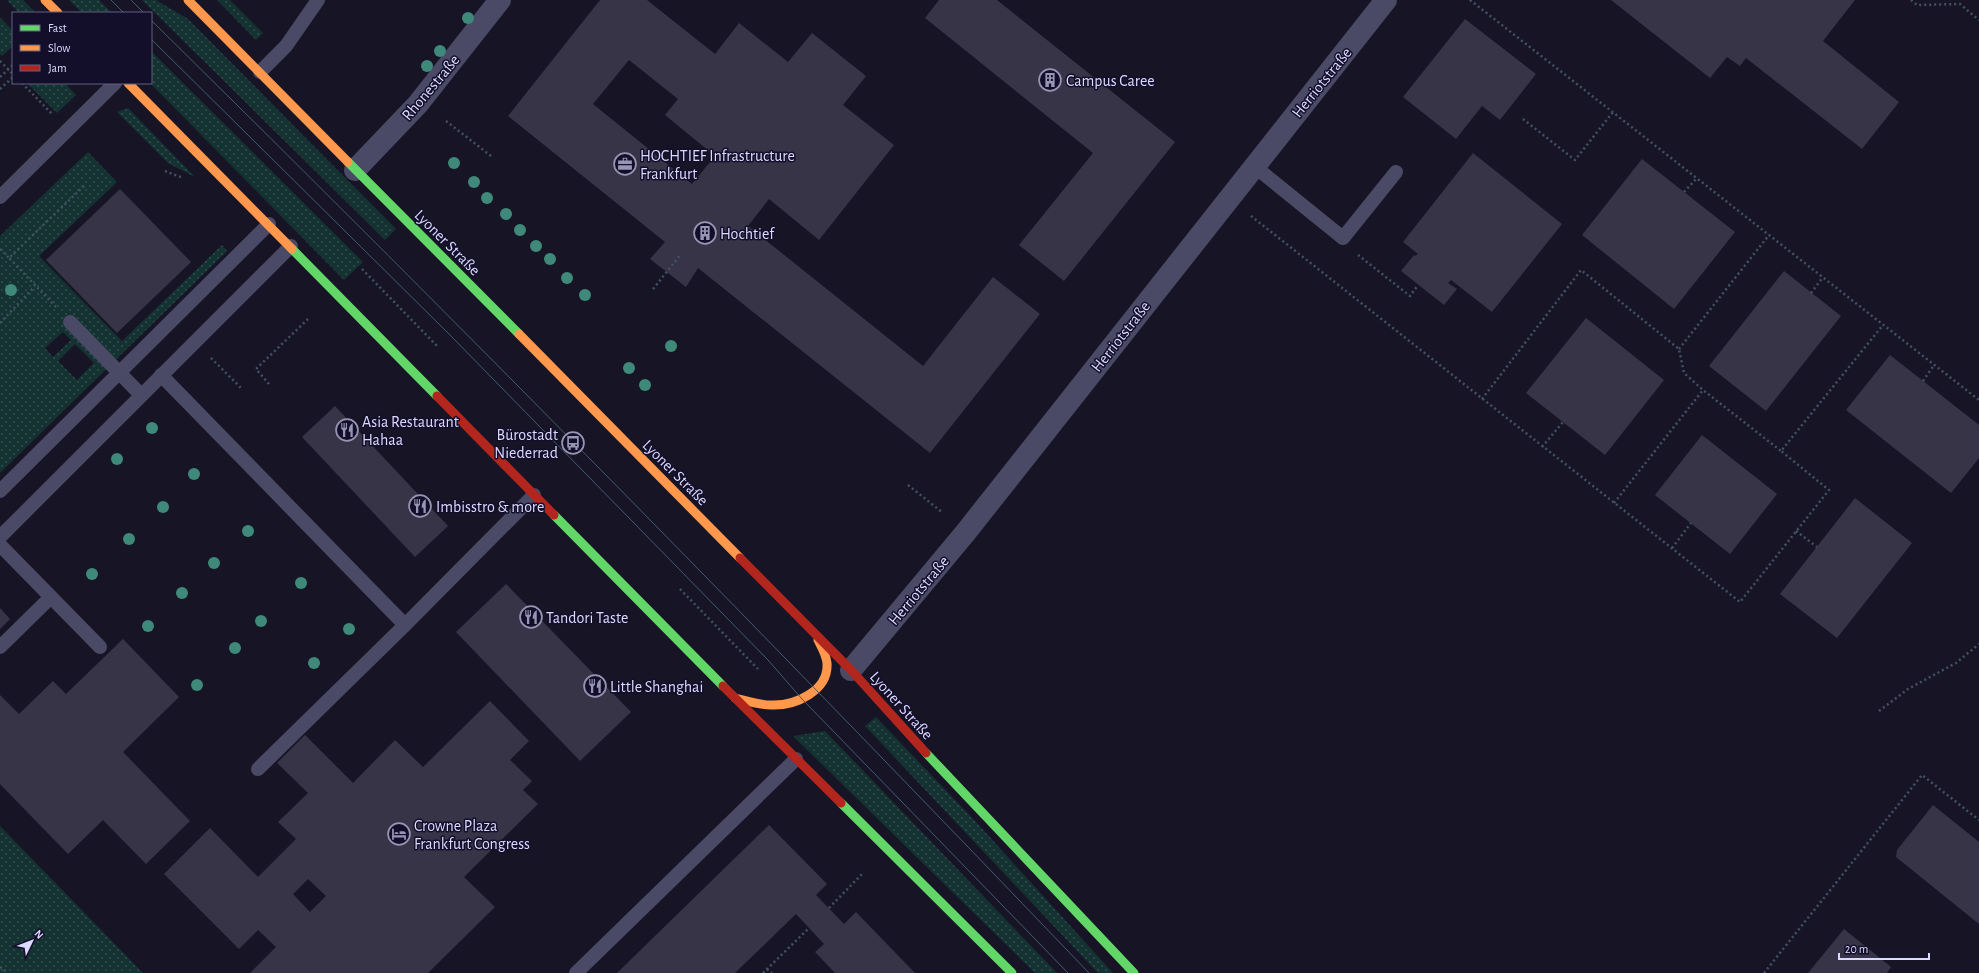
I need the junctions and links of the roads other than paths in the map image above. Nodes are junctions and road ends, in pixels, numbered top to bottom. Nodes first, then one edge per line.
1 (45, 0) edge
2 (188, 0) edge
3 (318, 0) edge
4 (500, 0) edge
5 (1386, 0) edge
6 (57, 12) edge
7 (260, 72) junction
8 (115, 84) edge
9 (129, 84) edge
10 (1254, 166) junction
11 (355, 170) junction
12 (1396, 172) dead end
13 (0, 198) edge
14 (269, 224) junction
15 (291, 246) junction
16 (70, 322) road end
17 (119, 372) junction
18 (161, 375) junction
19 (141, 395) junction
20 (0, 491) edge
21 (534, 495) junction
22 (0, 537) edge
23 (0, 545) edge
24 (51, 597) junction
25 (406, 625) junction
26 (816, 637) junction
27 (0, 646) edge
28 (100, 647) dead end
29 (851, 670) junction
30 (735, 698) junction
31 (796, 759) junction
32 (258, 769) dead end
33 (576, 973) edge
34 (1012, 973) edge
35 (1134, 973) edge

1 - 6 main road
2 - 7 main road, Lyoner Straße
3 - 7 lane
4 - 11 street, Rhonestraße
5 - 10 street, Herriotstraße
7 - 11 main road, Lyoner Straße
8 - 13 lane
9 - 14 main road
10 - 12 lane
10 - 29 street, Herriotstraße
11 - 26 main road, Lyoner Straße
14 - 15 main road
14 - 17 lane
15 - 18 lane
15 - 21 main road
16 - 17 lane
17 - 19 lane
17 - 20 lane
18 - 19 lane
18 - 25 lane
19 - 22 lane
21 - 25 lane
21 - 30 main road
23 - 24 lane
24 - 27 lane
24 - 28 lane
25 - 32 lane
26 - 29 main road, Lyoner Straße
26 - 30 main road
29 - 35 main road, Lyoner Straße
30 - 31 main road
31 - 33 lane
31 - 34 main road

